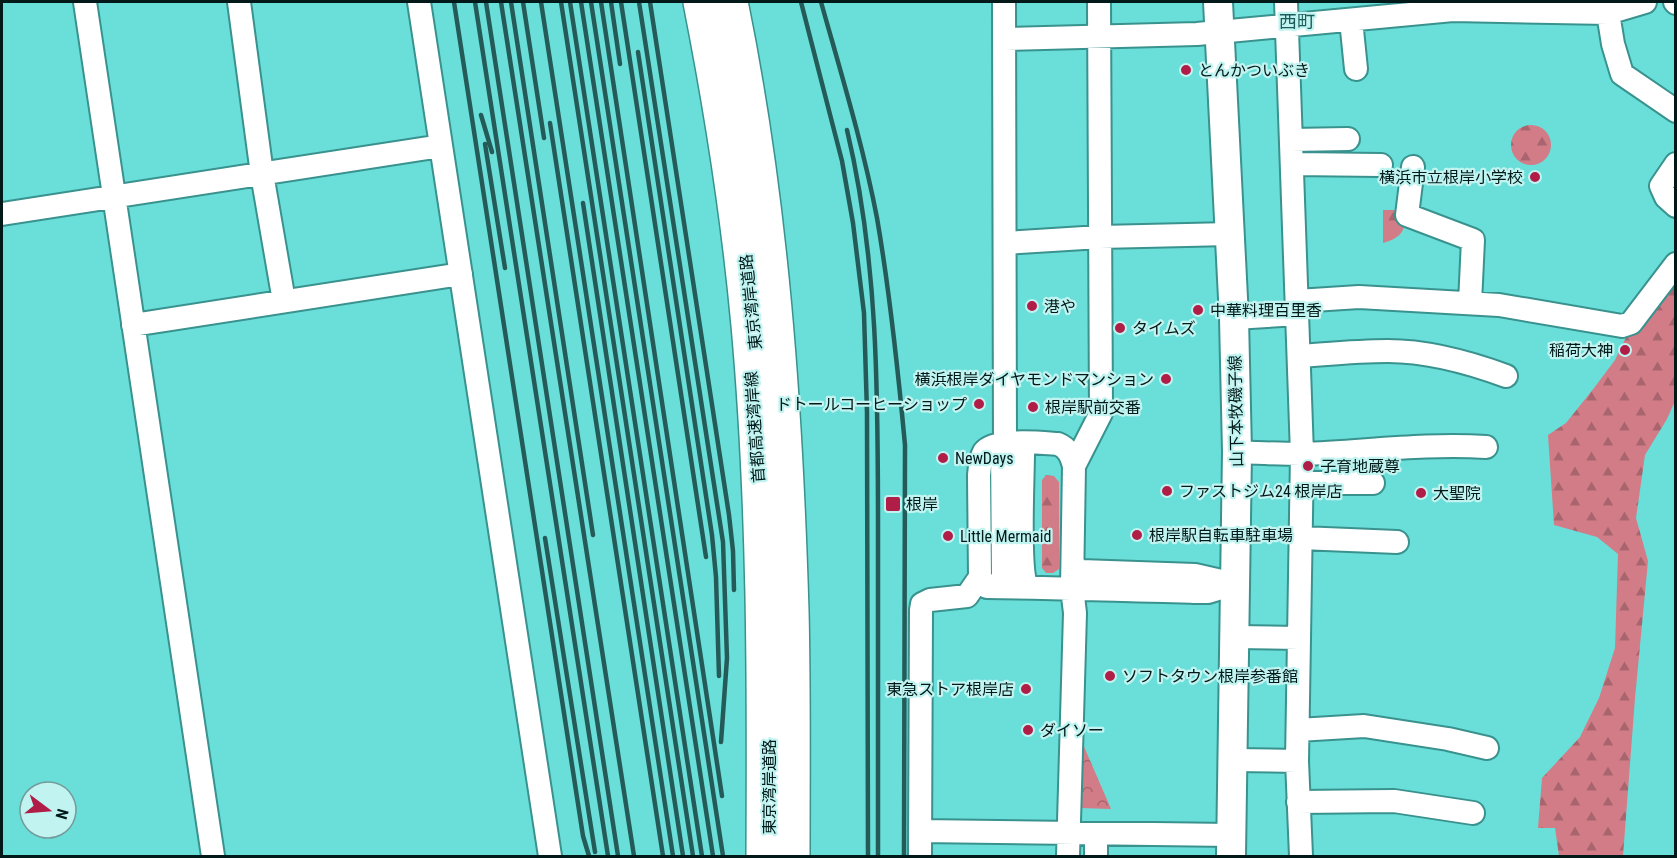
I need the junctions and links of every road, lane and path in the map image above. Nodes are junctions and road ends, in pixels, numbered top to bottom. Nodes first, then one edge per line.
1 (85, 2) edge
2 (239, 2) edge
3 (419, 2) edge
4 (700, 2) edge
5 (707, 2) edge
6 (729, 2) edge
7 (1004, 2) edge
8 (1099, 2) edge
9 (1218, 2) edge
10 (1286, 2) edge
11 (1645, 2) edge
12 (1491, 6) edge
13 (1608, 14) junction
14 (1351, 20) junction
15 (1287, 26) junction
16 (1220, 33) junction
17 (1099, 36) junction
18 (1004, 39) junction
19 (1356, 69) dead end
20 (1676, 111) edge
21 (1348, 139) dead end
22 (1291, 140) junction
23 (441, 146) junction
24 (1292, 164) junction
25 (1676, 164) edge
26 (1381, 165) dead end
27 (1413, 166) dead end
28 (262, 174) junction
29 (114, 197) junction
30 (1676, 206) edge
31 (2, 214) edge
32 (1230, 234) junction
33 (1101, 237) junction
34 (1005, 243) junction
35 (1676, 264) edge
36 (461, 274) junction
37 (284, 301) junction
38 (1470, 303) junction
39 (1297, 308) junction
40 (1234, 318) junction
41 (133, 325) junction
42 (1299, 356) junction
43 (1506, 376) dead end
44 (1011, 444) junction
45 (1486, 447) dead end
46 (1237, 452) junction
47 (1302, 454) junction
48 (1074, 466) junction
49 (1302, 483) junction
50 (1373, 483) dead end
51 (1301, 538) junction
52 (1397, 542) dead end
53 (1073, 562) junction
54 (980, 577) junction
55 (1234, 584) junction
56 (1017, 587) junction
57 (1072, 588) junction
58 (1235, 637) junction
59 (1299, 638) junction
60 (1298, 730) junction
61 (1487, 748) dead end
62 (1233, 760) junction
63 (1297, 761) junction
64 (1298, 802) junction
65 (1473, 813) dead end
66 (920, 831) junction
67 (1068, 845) edge
68 (1231, 846) edge
69 (213, 856) edge
70 (550, 856) edge
71 (762, 856) edge
72 (769, 856) edge
73 (788, 856) edge
74 (793, 856) edge
75 (920, 856) edge
76 (1301, 856) edge

1 - 29 street
2 - 28 street
3 - 23 street
4 - 71 highway, 首都高速湾岸線
5 - 72 highway, 東京湾岸道路
6 - 73 highway, 東京湾岸道路
6 - 74 highway, 首都高速湾岸線
7 - 18 street
8 - 17 street
9 - 16 main road, 山下本牧磯子線
10 - 15 street
11 - 13 street
12 - 13 street
12 - 14 street
13 - 20 street
14 - 15 street
14 - 19 street
15 - 16 street
15 - 22 street
16 - 17 street
16 - 32 main road, 山下本牧磯子線
17 - 18 street
17 - 33 street
18 - 34 street
21 - 22 street
22 - 24 street
23 - 28 street
23 - 36 street
24 - 26 street
24 - 39 street
25 - 30 street
27 - 38 street
28 - 29 street
28 - 37 street
29 - 31 street
29 - 41 street
32 - 33 street
32 - 40 main road, 山下本牧磯子線
33 - 34 street
33 - 48 street
34 - 44 street
35 - 38 street
36 - 37 street
36 - 70 street
37 - 41 street
38 - 39 street
39 - 40 street
39 - 42 street
40 - 46 main road, 山下本牧磯子線
41 - 69 street
42 - 43 street
42 - 47 street
44 - 48 street
44 - 54 street
44 - 56 street
45 - 47 street
46 - 47 street
46 - 55 main road, 山下本牧磯子線
47 - 49 street
48 - 53 street
49 - 50 street
49 - 51 street
51 - 52 street
51 - 59 street
53 - 55 street
53 - 57 street
54 - 56 street
54 - 66 street
55 - 57 street
55 - 58 main road, 山下本牧磯子線
56 - 57 street
57 - 67 street
58 - 59 street
58 - 62 main road, 山下本牧磯子線
59 - 60 street
60 - 61 street
60 - 63 street
62 - 63 street
62 - 68 main road, 山下本牧磯子線
63 - 64 street
64 - 65 street
64 - 76 street
66 - 67 street
66 - 75 street
67 - 68 street

